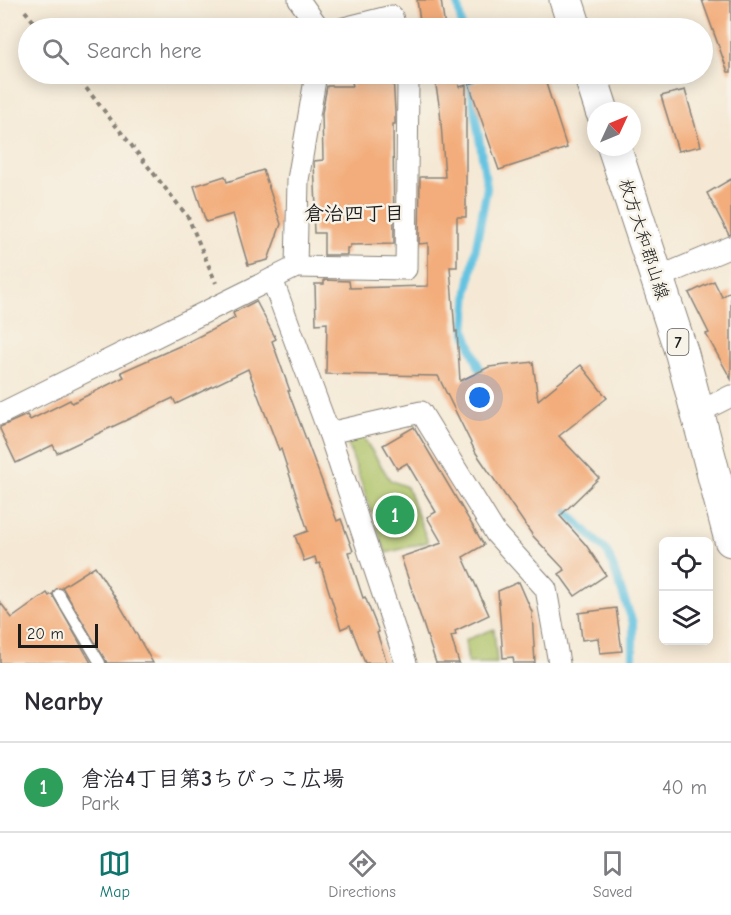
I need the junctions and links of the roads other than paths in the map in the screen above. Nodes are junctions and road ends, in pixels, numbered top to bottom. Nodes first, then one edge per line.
1 (299, 0) edge
2 (566, 0) edge
3 (312, 18) edge
4 (572, 18) edge
5 (314, 84) edge
6 (408, 84) edge
7 (593, 84) edge
8 (599, 102) edge
9 (617, 156) edge
10 (731, 247) edge
11 (296, 267) junction
12 (657, 278) junction
13 (272, 279) junction
14 (731, 396) edge
15 (697, 413) junction
16 (0, 414) edge
17 (328, 433) junction
18 (731, 540) edge
19 (58, 594) dead end
20 (100, 663) edge
21 (406, 663) edge
22 (559, 663) edge

1 - 3 street
2 - 4 main road
5 - 11 street
6 - 11 street
7 - 8 main road
9 - 12 main road, 枚方大和郡山線 / 7
10 - 12 street
11 - 13 street
12 - 15 main road, 枚方大和郡山線 / 7
13 - 16 street
13 - 17 street
14 - 15 street
15 - 18 main road, 枚方大和郡山線 / 7
17 - 21 street
17 - 22 street
19 - 20 lane

